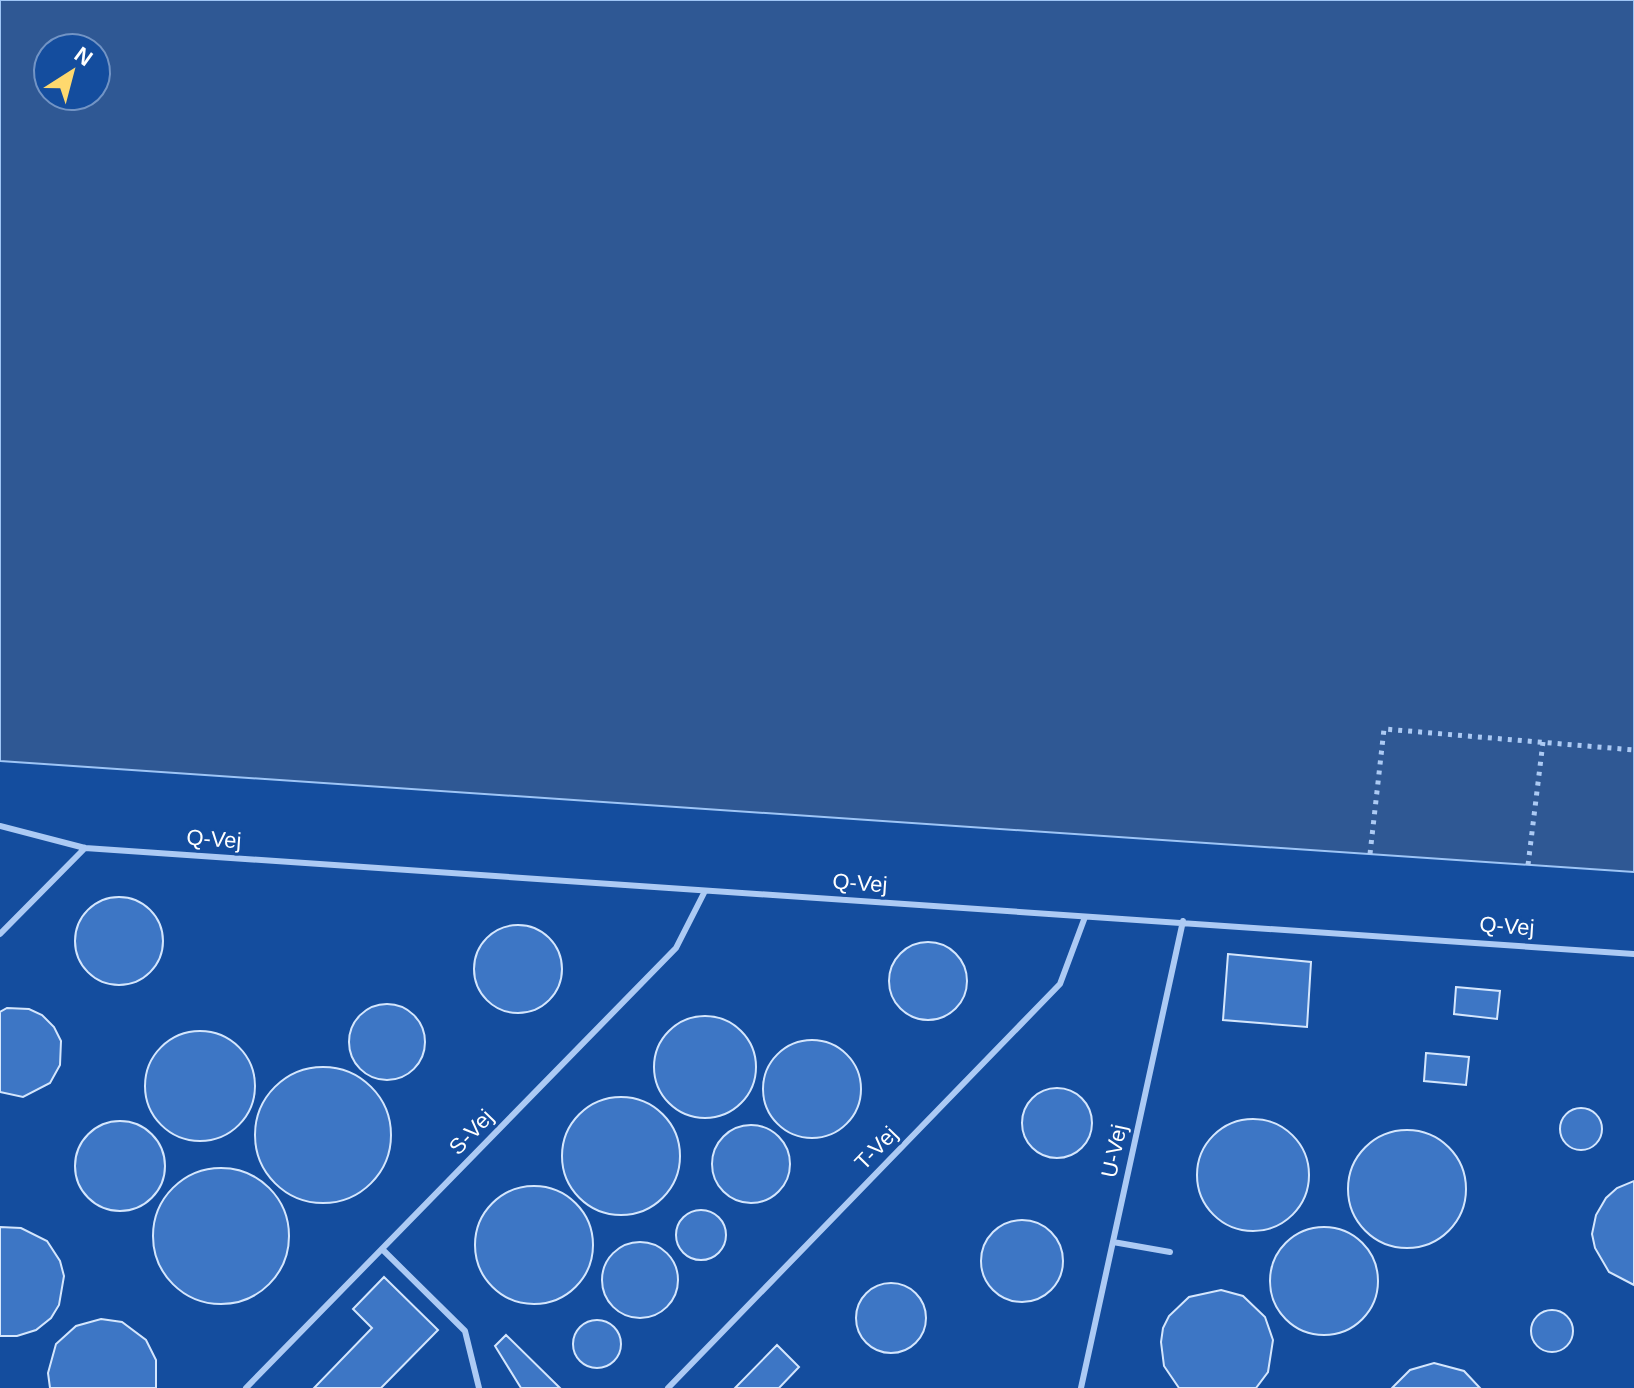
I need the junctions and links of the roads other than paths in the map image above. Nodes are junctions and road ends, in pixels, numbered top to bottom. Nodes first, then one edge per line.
1 (0, 826) edge
2 (85, 848) junction
3 (705, 891) junction
4 (1085, 917) junction
5 (1183, 921) junction
6 (0, 934) edge
7 (1634, 954) edge
8 (1113, 1242) junction
9 (382, 1249) junction
10 (1170, 1252) dead end
11 (246, 1388) edge
12 (479, 1388) edge
13 (668, 1388) edge
14 (1081, 1388) edge

1 - 2 lane, Q-Vej
2 - 3 lane, Q-Vej
2 - 6 lane
3 - 4 lane, Q-Vej
3 - 9 lane, S-Vej
4 - 5 lane, Q-Vej
4 - 13 lane, T-Vej
5 - 7 lane, Q-Vej
5 - 8 lane, U-Vej
8 - 10 lane
8 - 14 lane, U-Vej
9 - 11 lane, S-Vej
9 - 12 lane

